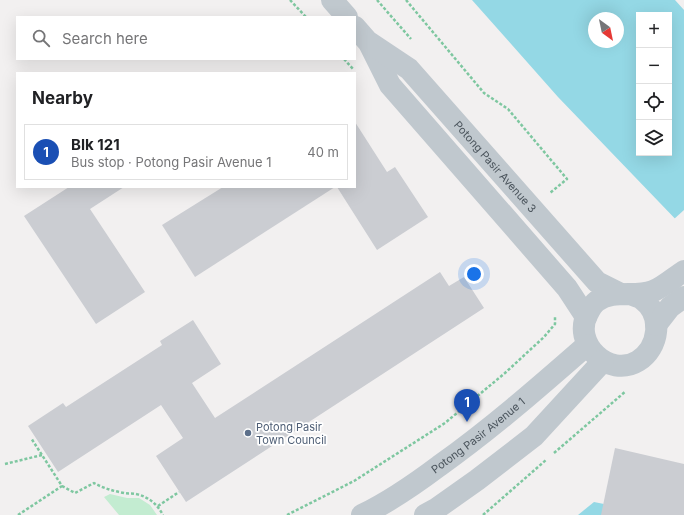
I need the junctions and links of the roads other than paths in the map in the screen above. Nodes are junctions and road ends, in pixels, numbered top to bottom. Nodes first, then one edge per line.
1 (332, 0) edge
2 (346, 16) edge
3 (362, 35) edge
4 (684, 271) edge
5 (625, 294) junction
6 (677, 302) edge
7 (586, 317) junction
8 (656, 325) junction
9 (587, 345) junction
10 (603, 361) junction
11 (362, 515) edge
12 (425, 515) edge

1 - 2 street
3 - 5 street, Potong Pasir Avenue 3
3 - 7 street, Potong Pasir Avenue 3
4 - 5 street
5 - 7 street
5 - 8 street
6 - 8 street
7 - 9 street
8 - 10 street
9 - 10 street
9 - 11 street, Potong Pasir Avenue 1
10 - 12 street

